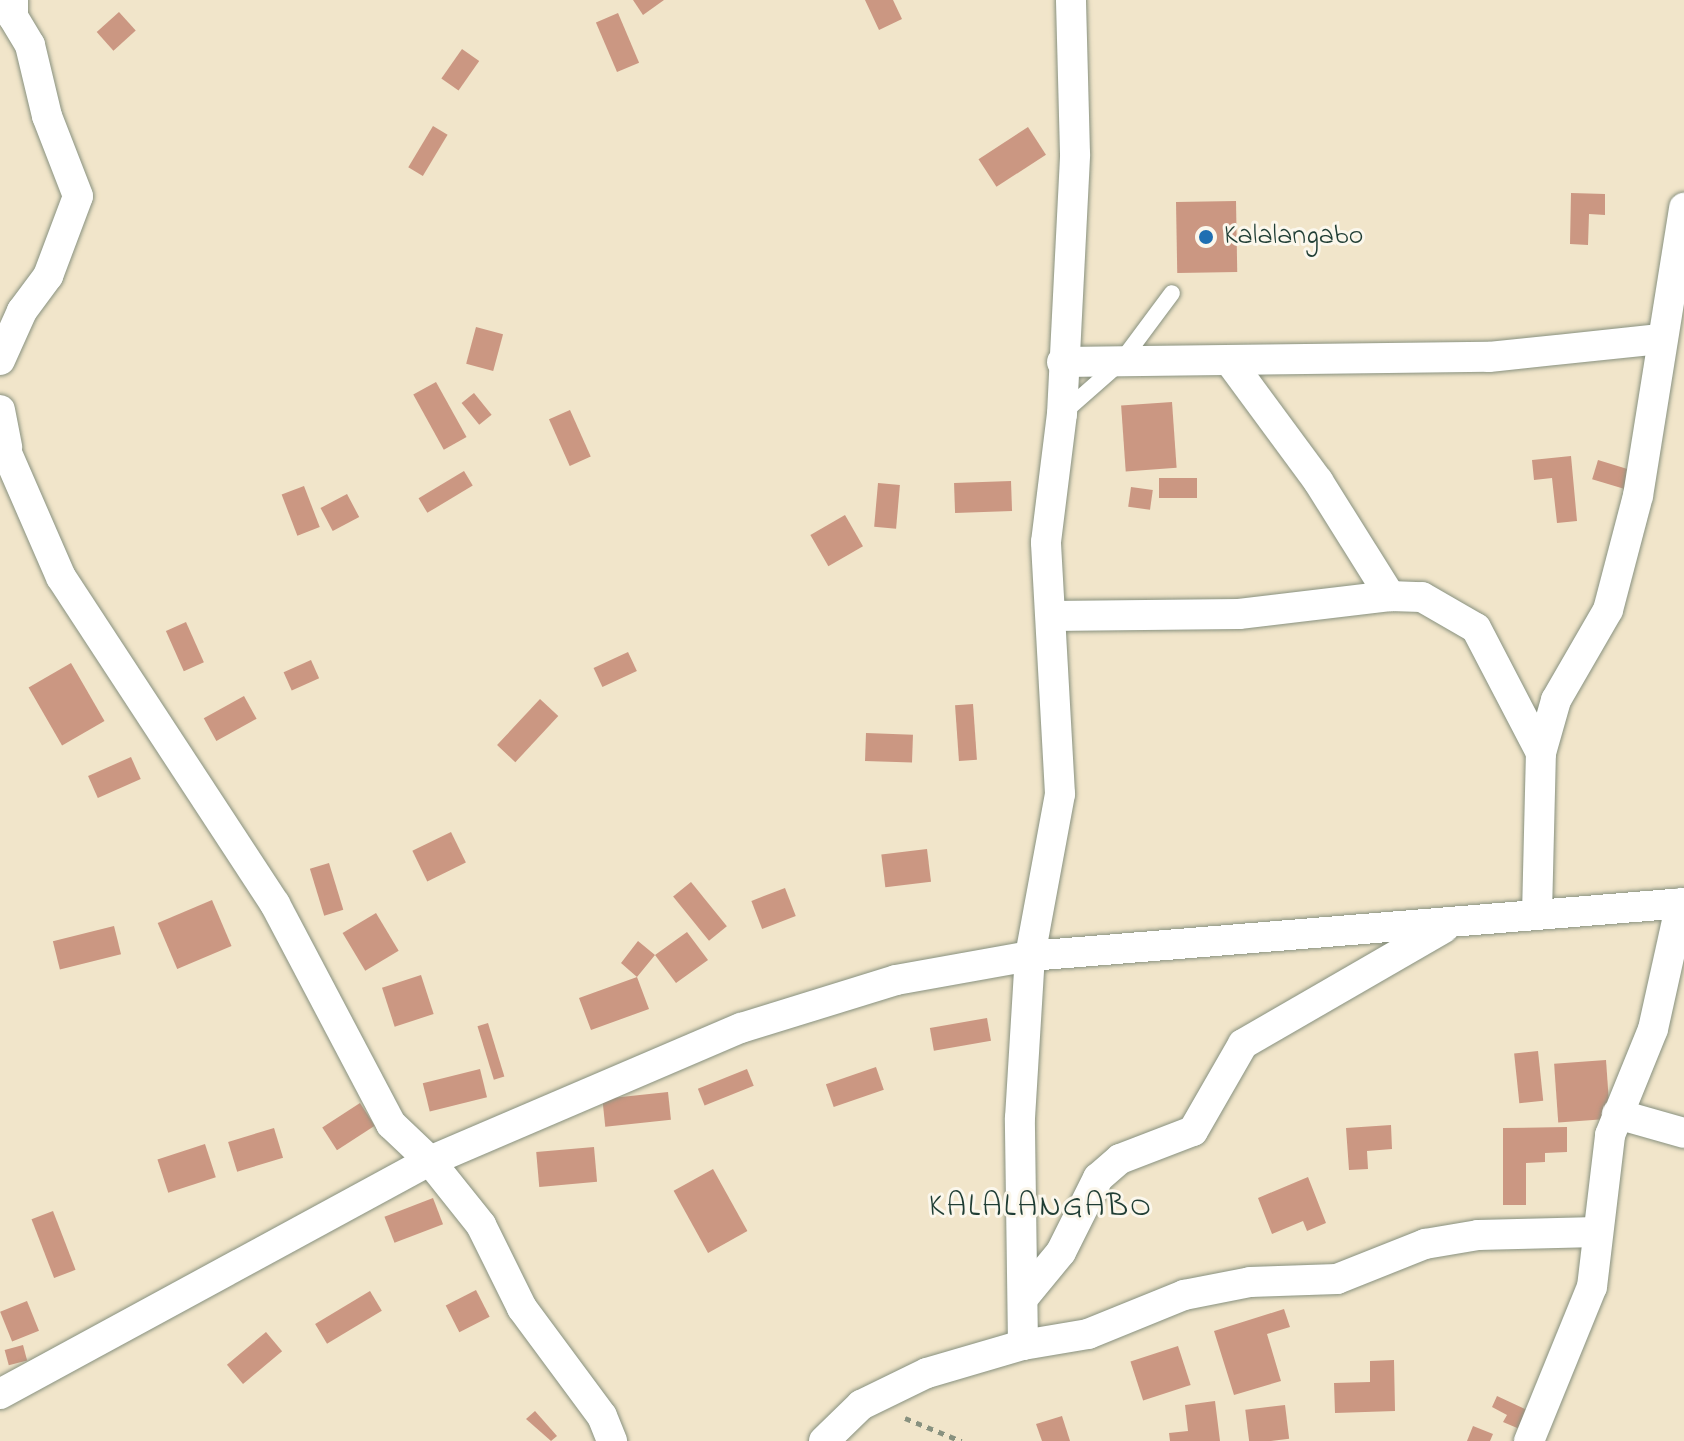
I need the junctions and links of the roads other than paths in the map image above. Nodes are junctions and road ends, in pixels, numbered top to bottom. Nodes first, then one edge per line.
1 (13, 0) edge
2 (1071, 0) edge
3 (1684, 208) edge
4 (1172, 293) dead end
5 (1660, 339) junction
6 (0, 360) edge
7 (1062, 362) junction
8 (1120, 363) junction
9 (1231, 363) junction
10 (0, 410) edge
11 (1062, 414) junction
12 (4, 442) edge
13 (1390, 596) junction
14 (1051, 616) junction
15 (1541, 753) junction
16 (1682, 903) edge
17 (1537, 914) junction
18 (1452, 923) junction
19 (1030, 956) junction
20 (1617, 1114) junction
21 (1684, 1133) edge
22 (430, 1161) junction
23 (1597, 1232) junction
24 (1024, 1297) junction
25 (1023, 1345) junction
26 (0, 1394) edge
27 (612, 1441) edge
28 (824, 1441) edge
29 (1529, 1441) edge

1 - 6 street
2 - 7 street
3 - 5 street
4 - 8 lane
5 - 9 street
5 - 15 street
7 - 8 street
7 - 11 street
8 - 9 street
8 - 11 lane
9 - 13 street
10 - 12 street
11 - 14 street
12 - 22 street
13 - 14 street
13 - 15 street
14 - 19 street
15 - 17 street
16 - 17 street
16 - 20 street
17 - 18 street
18 - 19 street
18 - 24 street
19 - 22 street
19 - 24 street
20 - 21 street
20 - 23 street
22 - 26 street
22 - 27 street
23 - 25 street
23 - 29 street
24 - 25 street
25 - 28 street

